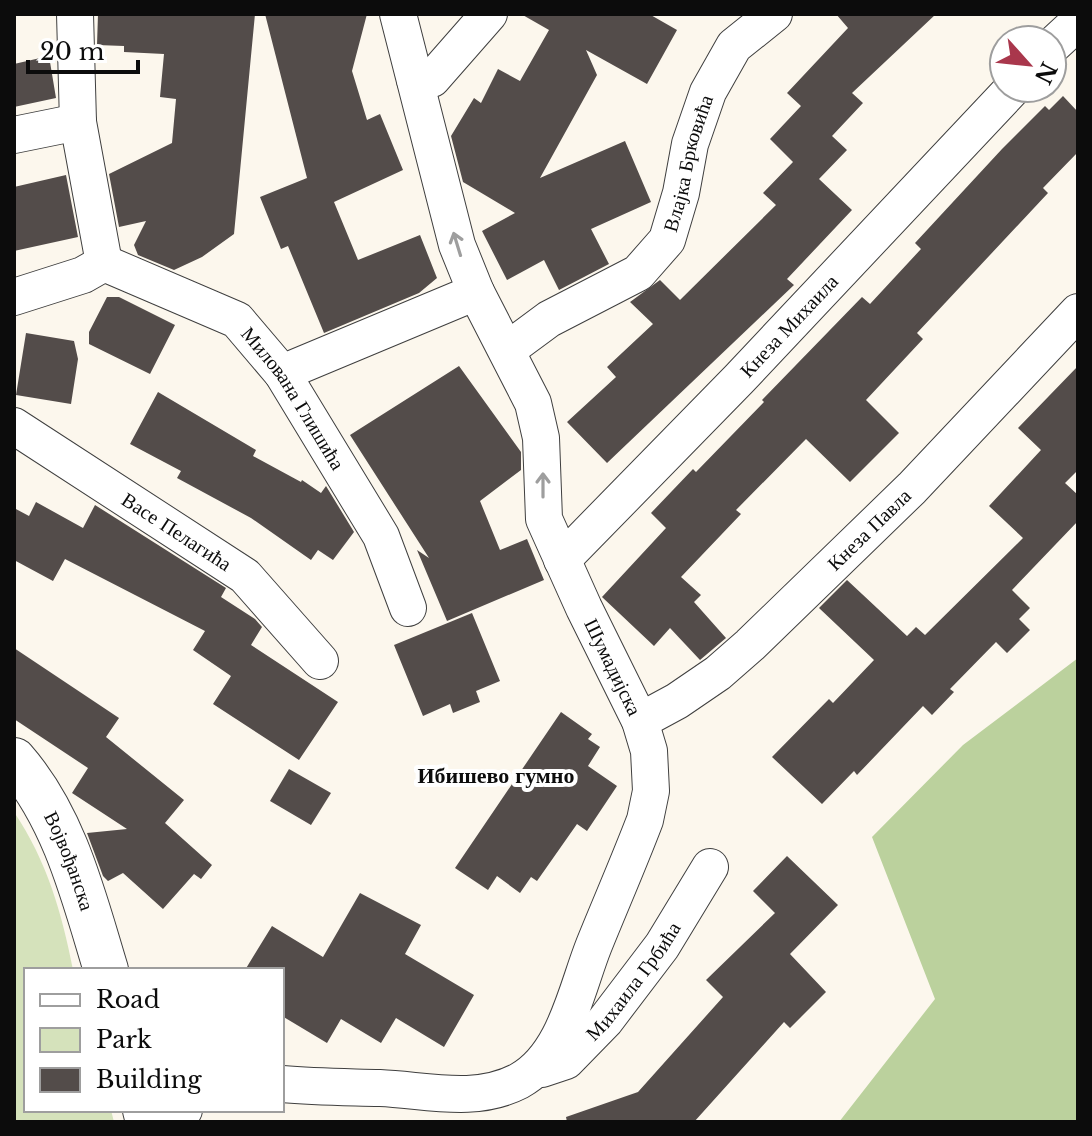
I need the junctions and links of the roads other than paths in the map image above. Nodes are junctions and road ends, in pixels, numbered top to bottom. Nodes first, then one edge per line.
1 (75, 14) edge
2 (398, 14) edge
3 (489, 14) edge
4 (774, 14) edge
5 (415, 80) junction
6 (998, 104) edge
7 (78, 122) junction
8 (14, 135) edge
9 (104, 263) junction
10 (476, 292) junction
11 (14, 297) edge
12 (1078, 312) edge
13 (507, 350) junction
14 (282, 373) junction
15 (14, 426) edge
16 (562, 560) junction
17 (408, 608) dead end
18 (320, 661) dead end
19 (640, 721) junction
20 (14, 760) edge
21 (710, 867) dead end
22 (105, 968) edge
23 (533, 1072) junction
24 (284, 1084) edge

1 - 7 street
2 - 5 street, Шумадијска
3 - 5 street
4 - 13 street, Влајка Брковића
10 -> 5 street, Шумадијска
6 - 16 street, Кнеза Михаила
7 - 8 street
7 - 9 street
9 - 11 street
9 - 14 street, Милована Глишића
10 - 13 street, Шумадијска
10 - 14 street
12 - 19 street, Кнеза Павла
16 -> 13 street, Шумадијска
14 - 17 street, Милована Глишића
15 - 18 street, Васе Пелагића
16 - 19 street, Шумадијска
19 - 23 street, Шумадијска
20 - 22 street, Војвођанска
21 - 23 street, Михаила Грбића
23 - 24 street

